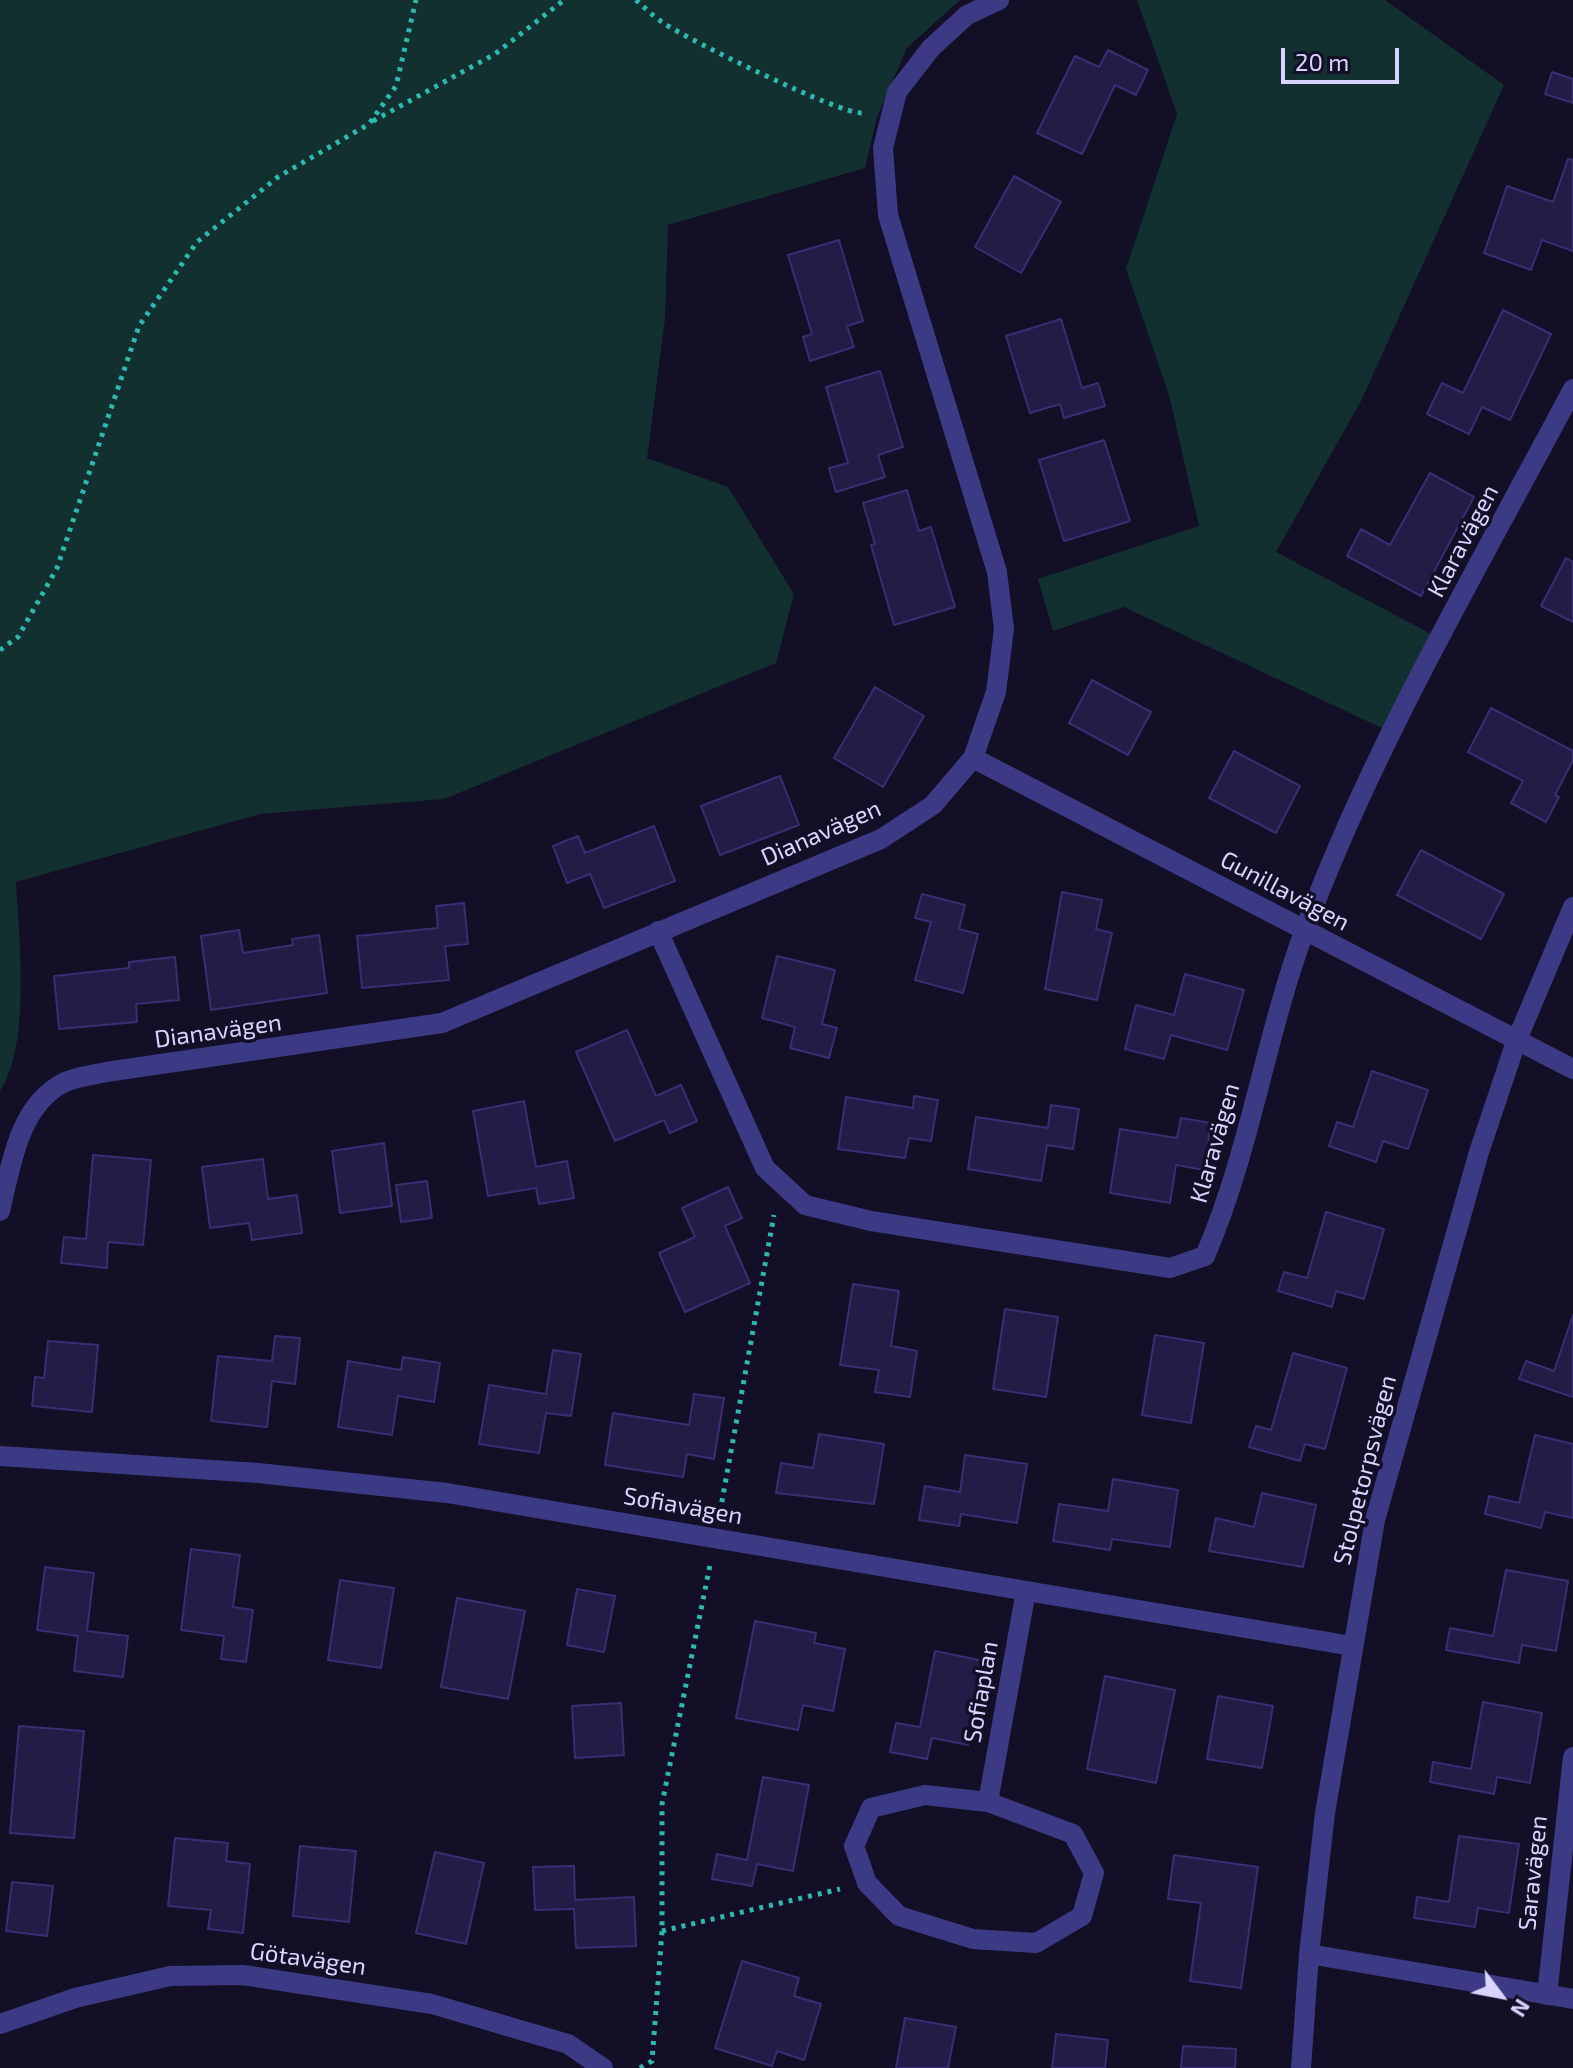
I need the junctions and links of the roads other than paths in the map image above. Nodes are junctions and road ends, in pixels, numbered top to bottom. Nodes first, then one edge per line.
1 (999, 0) edge
2 (1573, 389) edge
3 (973, 758) junction
4 (1573, 907) edge
5 (1305, 930) junction
6 (658, 931) junction
7 (1516, 1042) junction
8 (1573, 1069) edge
9 (0, 1211) edge
10 (0, 1456) edge
11 (1026, 1591) junction
12 (1352, 1646) junction
13 (1573, 1757) edge
14 (988, 1802) junction
15 (1309, 1954) junction
16 (1547, 1995) junction
17 (1573, 1999) edge
18 (0, 2024) edge
19 (603, 2068) edge
20 (1301, 2068) edge

1 - 3 street, Dianavägen
2 - 5 street, Klaravägen
3 - 5 street, Gunillavägen
3 - 6 street, Dianavägen
4 - 7 street, Stolpetorpsvägen
5 - 6 street, Klaravägen
5 - 7 street, Gunillavägen
6 - 9 street, Dianavägen
7 - 8 street, Gunillavägen
7 - 12 street, Stolpetorpsvägen
10 - 11 street, Sofiavägen
11 - 12 street, Sofiavägen
11 - 14 street, Sofiaplan
12 - 15 street, Stolpetorpsvägen
13 - 16 street, Saravägen
14 - 14 street
15 - 16 street
15 - 20 street, Stolpetorpsvägen
16 - 17 street
18 - 19 street, Götavägen

